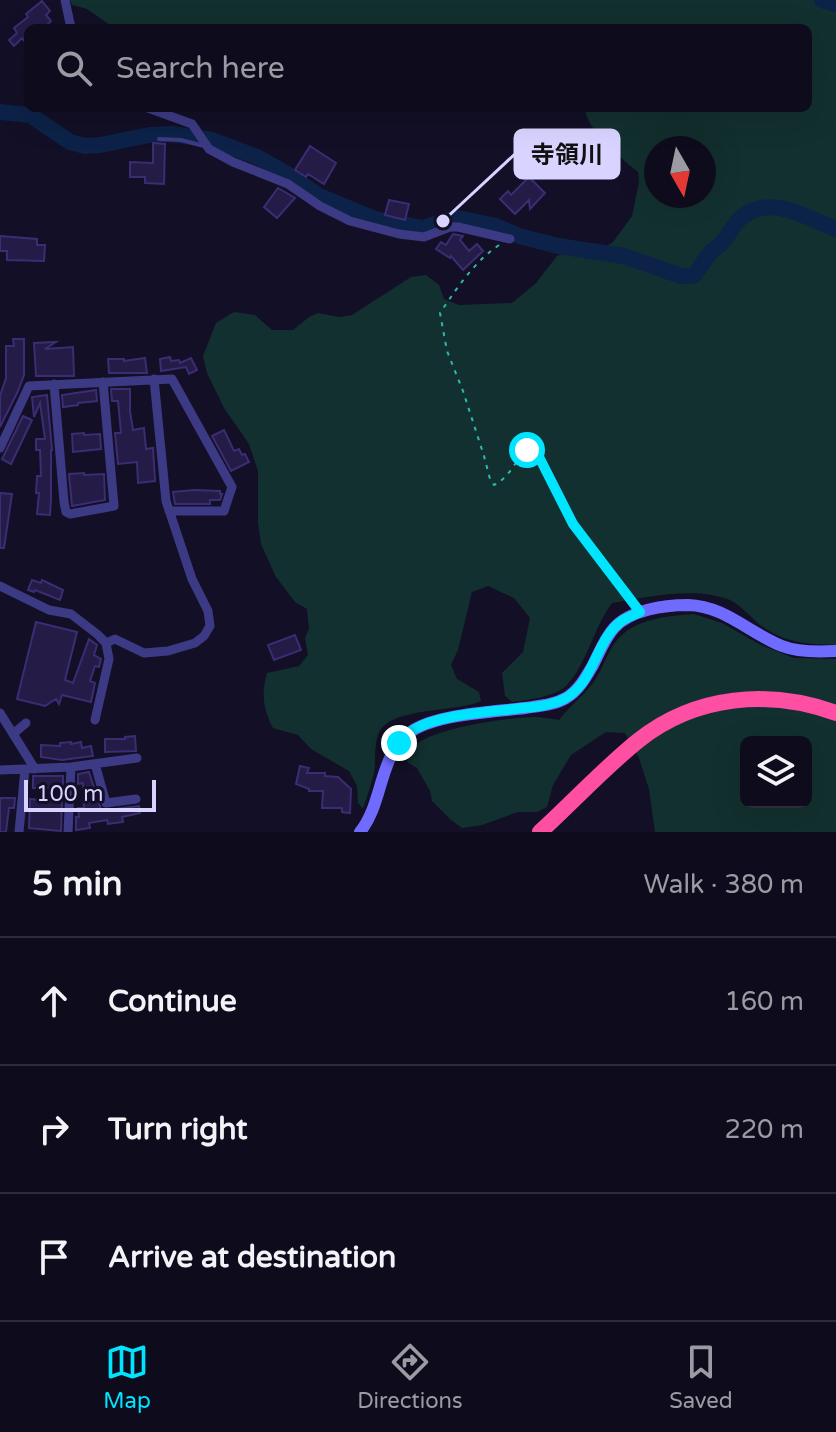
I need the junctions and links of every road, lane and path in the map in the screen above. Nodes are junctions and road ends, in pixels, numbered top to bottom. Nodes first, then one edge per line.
1 (65, 0) edge
2 (70, 24) edge
3 (159, 112) edge
4 (159, 139) dead end
5 (208, 148) junction
6 (507, 238) joint
7 (154, 379) junction
8 (103, 382) junction
9 (54, 384) junction
10 (0, 448) edge
11 (169, 511) junction
12 (0, 586) edge
13 (640, 612) junction
14 (106, 643) junction
15 (836, 651) edge
16 (0, 713) edge
17 (836, 713) edge
18 (95, 720) dead end
19 (26, 723) dead end
20 (13, 734) junction
21 (137, 758) dead end
22 (95, 764) junction
23 (71, 767) junction
24 (30, 769) junction
25 (0, 770) edge
26 (136, 799) dead end
27 (19, 832) edge
28 (68, 832) edge
29 (360, 832) edge
30 (540, 832) edge

1 - 2 street
3 - 5 street
4 - 5 lane
5 - 6 street
6 - 13 path
7 - 8 street
7 - 11 street
7 - 11 street
8 - 9 street
8 - 9 street
9 - 10 street
11 - 14 street
12 - 14 street
13 - 15 street
13 - 29 street
14 - 18 street
16 - 20 street
17 - 30 highway
19 - 20 street
20 - 24 street
21 - 22 street
22 - 23 street
22 - 26 street
23 - 24 street
23 - 28 street
24 - 25 street
24 - 27 street

